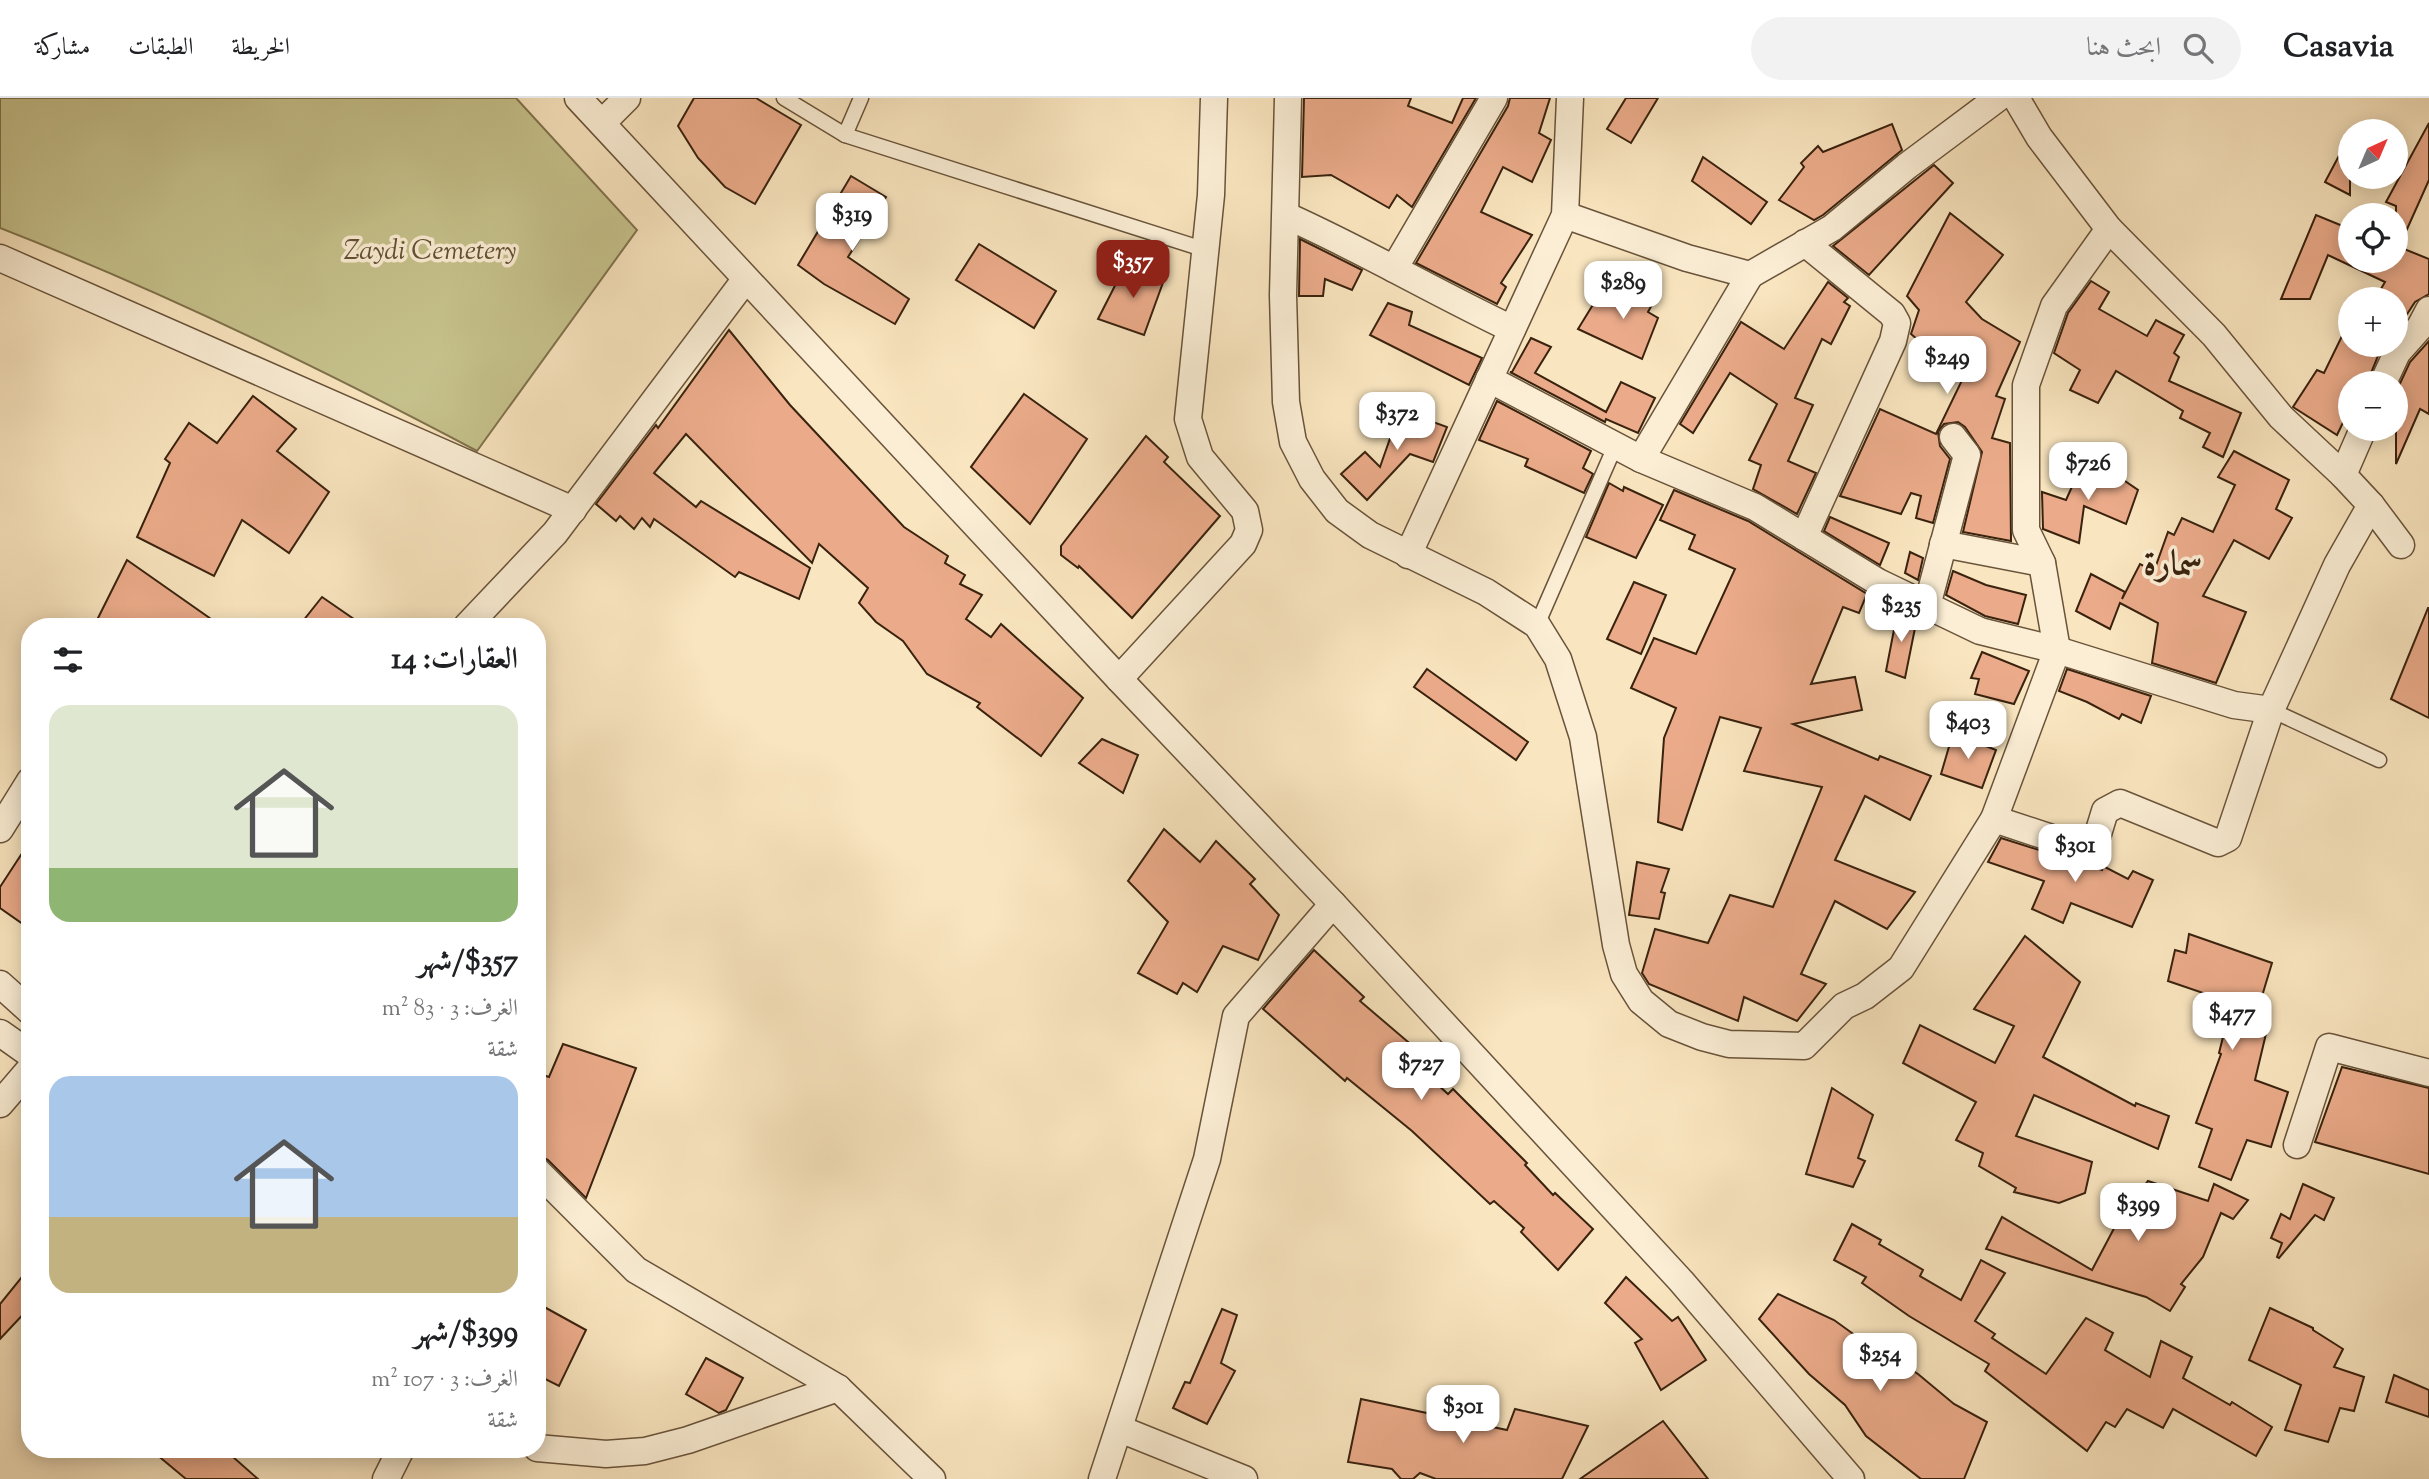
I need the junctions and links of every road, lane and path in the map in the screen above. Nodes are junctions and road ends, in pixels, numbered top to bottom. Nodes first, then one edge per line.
1 (578, 98) edge
2 (627, 98) edge
3 (784, 98) edge
4 (861, 98) edge
5 (1214, 98) edge
6 (1288, 98) edge
7 (1494, 98) edge
8 (1570, 98) edge
9 (1998, 98) edge
10 (2016, 98) edge
11 (602, 124) junction
12 (845, 135) junction
13 (1565, 215) junction
14 (1287, 216) junction
15 (2109, 229) junction
16 (1805, 243) junction
17 (1206, 250) junction
18 (0, 258) edge
19 (1394, 269) junction
20 (1750, 275) junction
21 (745, 280) junction
22 (2429, 310) edge
23 (1512, 329) junction
24 (2389, 371) edge
25 (1489, 379) junction
26 (1953, 437) dead end
27 (2358, 441) edge
28 (1616, 444) junction
29 (1641, 458) junction
30 (2343, 475) junction
31 (2371, 505) junction
32 (573, 510) junction
33 (1804, 537) junction
34 (1943, 544) junction
35 (2401, 545) dead end
36 (1408, 555) junction
37 (2042, 564) junction
38 (1927, 606) junction
39 (475, 618) edge
40 (1538, 625) junction
41 (2057, 650) junction
42 (1119, 680) junction
43 (2271, 710) junction
44 (2379, 760) dead end
45 (21, 795) edge
46 (1994, 819) junction
47 (0, 829) edge
48 (1333, 904) junction
49 (0, 984) edge
50 (21, 1003) edge
51 (0, 1033) edge
52 (21, 1048) edge
53 (2429, 1073) edge
54 (21, 1080) edge
55 (0, 1104) edge
56 (2297, 1145) dead end
57 (546, 1180) edge
58 (838, 1388) junction
59 (1120, 1429) junction
60 (546, 1449) edge
61 (396, 1458) edge
62 (386, 1479) edge
63 (932, 1479) edge
64 (1102, 1479) edge
65 (1244, 1479) edge
66 (1851, 1479) edge

1 - 11 street
2 - 11 street
3 - 12 lane
4 - 12 lane
5 - 17 street
6 - 14 street
7 - 19 street
8 - 13 street
9 - 16 street
10 - 15 street
11 - 21 street
12 - 17 lane
13 - 20 street
13 - 23 street
14 - 19 street
14 - 36 street
15 - 30 street
15 - 37 street
16 - 20 street
16 - 33 street
17 - 42 street
18 - 32 street
19 - 23 street
20 - 29 street
21 - 32 street
21 - 42 street
22 - 24 street
23 - 25 street
25 - 28 street
25 - 36 street
26 - 34 street
27 - 30 street
28 - 29 street
28 - 40 lane
29 - 33 street
30 - 31 street
31 - 35 street
31 - 43 street
32 - 39 street
33 - 38 street
34 - 37 street
34 - 38 street
36 - 40 street
37 - 41 street
38 - 41 street
40 - 46 street
41 - 43 street
41 - 46 street
42 - 48 street
43 - 44 lane
43 - 46 street
45 - 47 street
48 - 59 street
48 - 66 street
49 - 50 street
51 - 52 street
53 - 56 street
54 - 55 street
57 - 58 street
58 - 60 street
58 - 63 street
59 - 64 street
59 - 65 street
61 - 62 street

